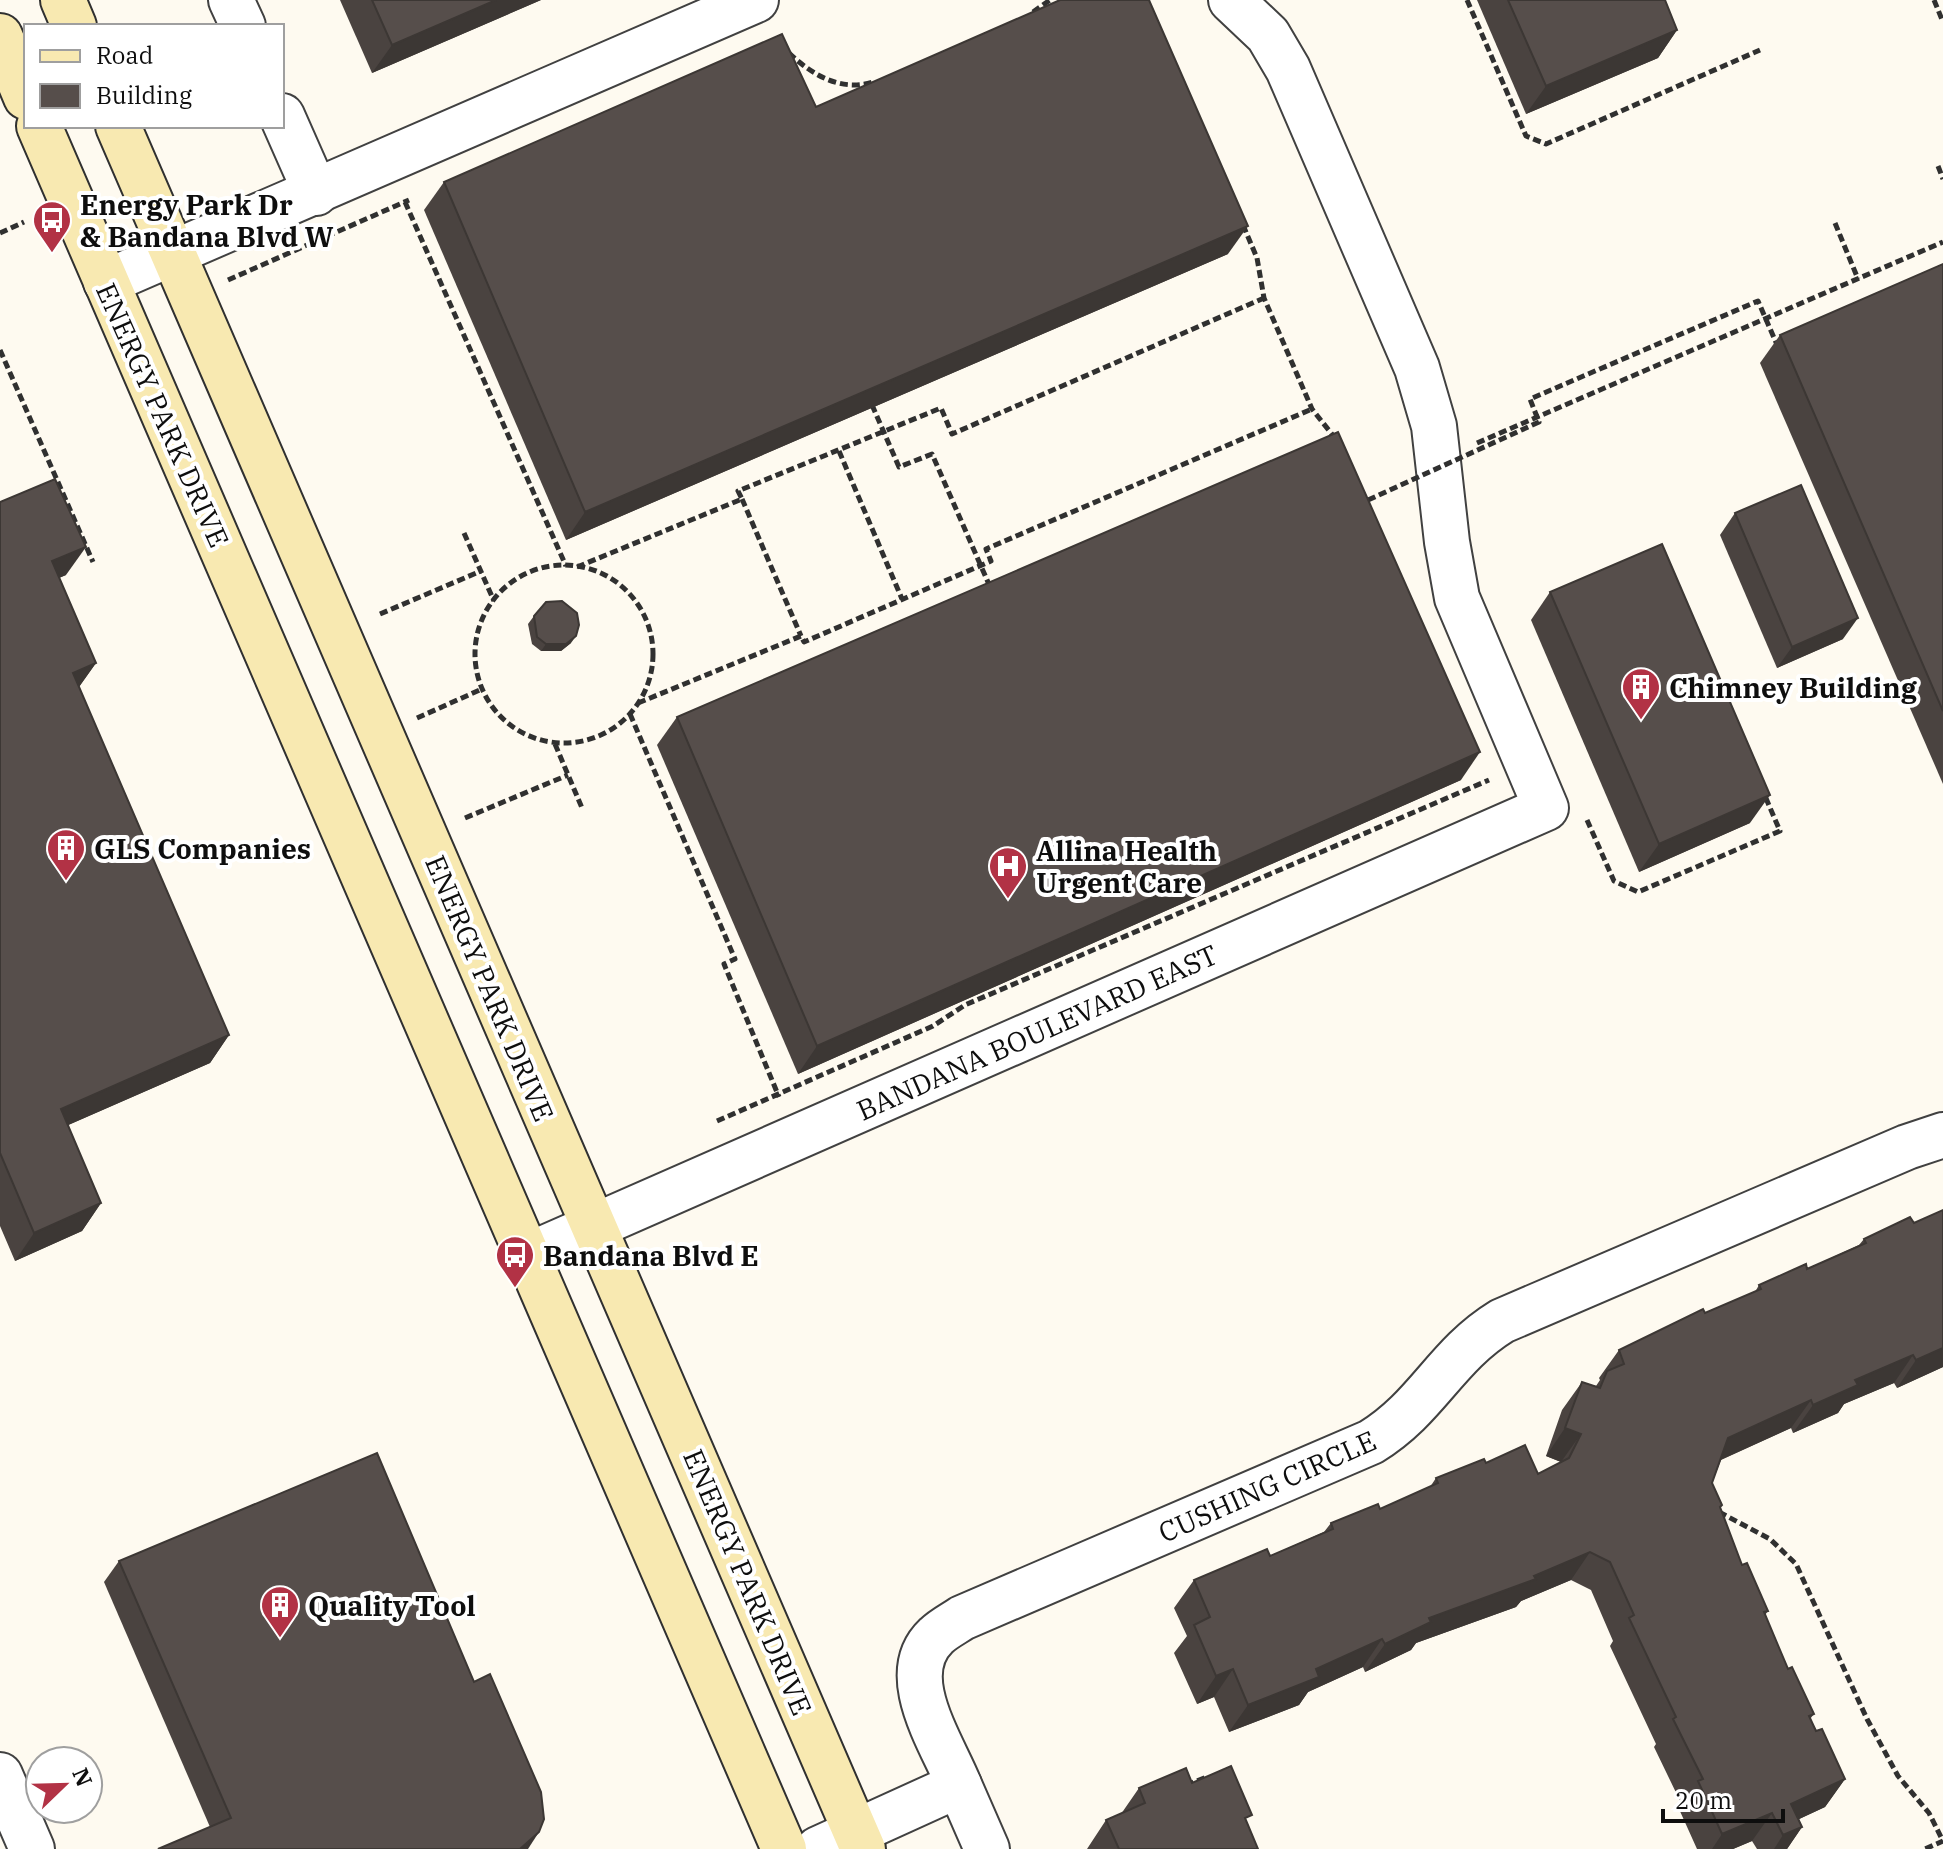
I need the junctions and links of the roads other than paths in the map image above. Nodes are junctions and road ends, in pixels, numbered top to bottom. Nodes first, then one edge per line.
1 (63, 0) edge
2 (231, 0) edge
3 (756, 0) edge
4 (1231, 0) edge
5 (73, 24) edge
6 (242, 24) edge
7 (0, 36) edge
8 (24, 92) edge
9 (284, 121) edge
10 (40, 128) edge
11 (119, 128) edge
12 (316, 193) junction
13 (173, 255) junction
14 (106, 282) junction
15 (1943, 1135) edge
16 (594, 1227) junction
17 (529, 1255) junction
18 (0, 1775) edge
19 (959, 1785) junction
20 (828, 1845) edge
21 (32, 1849) edge
22 (987, 1849) edge

1 - 5 street
2 - 6 street
3 - 12 street
4 - 16 street, BANDANA BOULEVARD EAST
7 - 8 street
9 - 12 street
10 - 14 street, ENERGY PARK DRIVE
11 - 13 street, ENERGY PARK DRIVE
12 - 13 street
13 - 14 street
13 - 16 street, ENERGY PARK DRIVE
14 - 17 street, ENERGY PARK DRIVE
15 - 19 street, CUSHING CIRCLE
16 - 17 street, BANDANA BOULEVARD EAST
16 - 20 street, ENERGY PARK DRIVE
17 - 20 street, ENERGY PARK DRIVE
18 - 21 street
19 - 20 street
19 - 22 street, CUSHING CIRCLE

